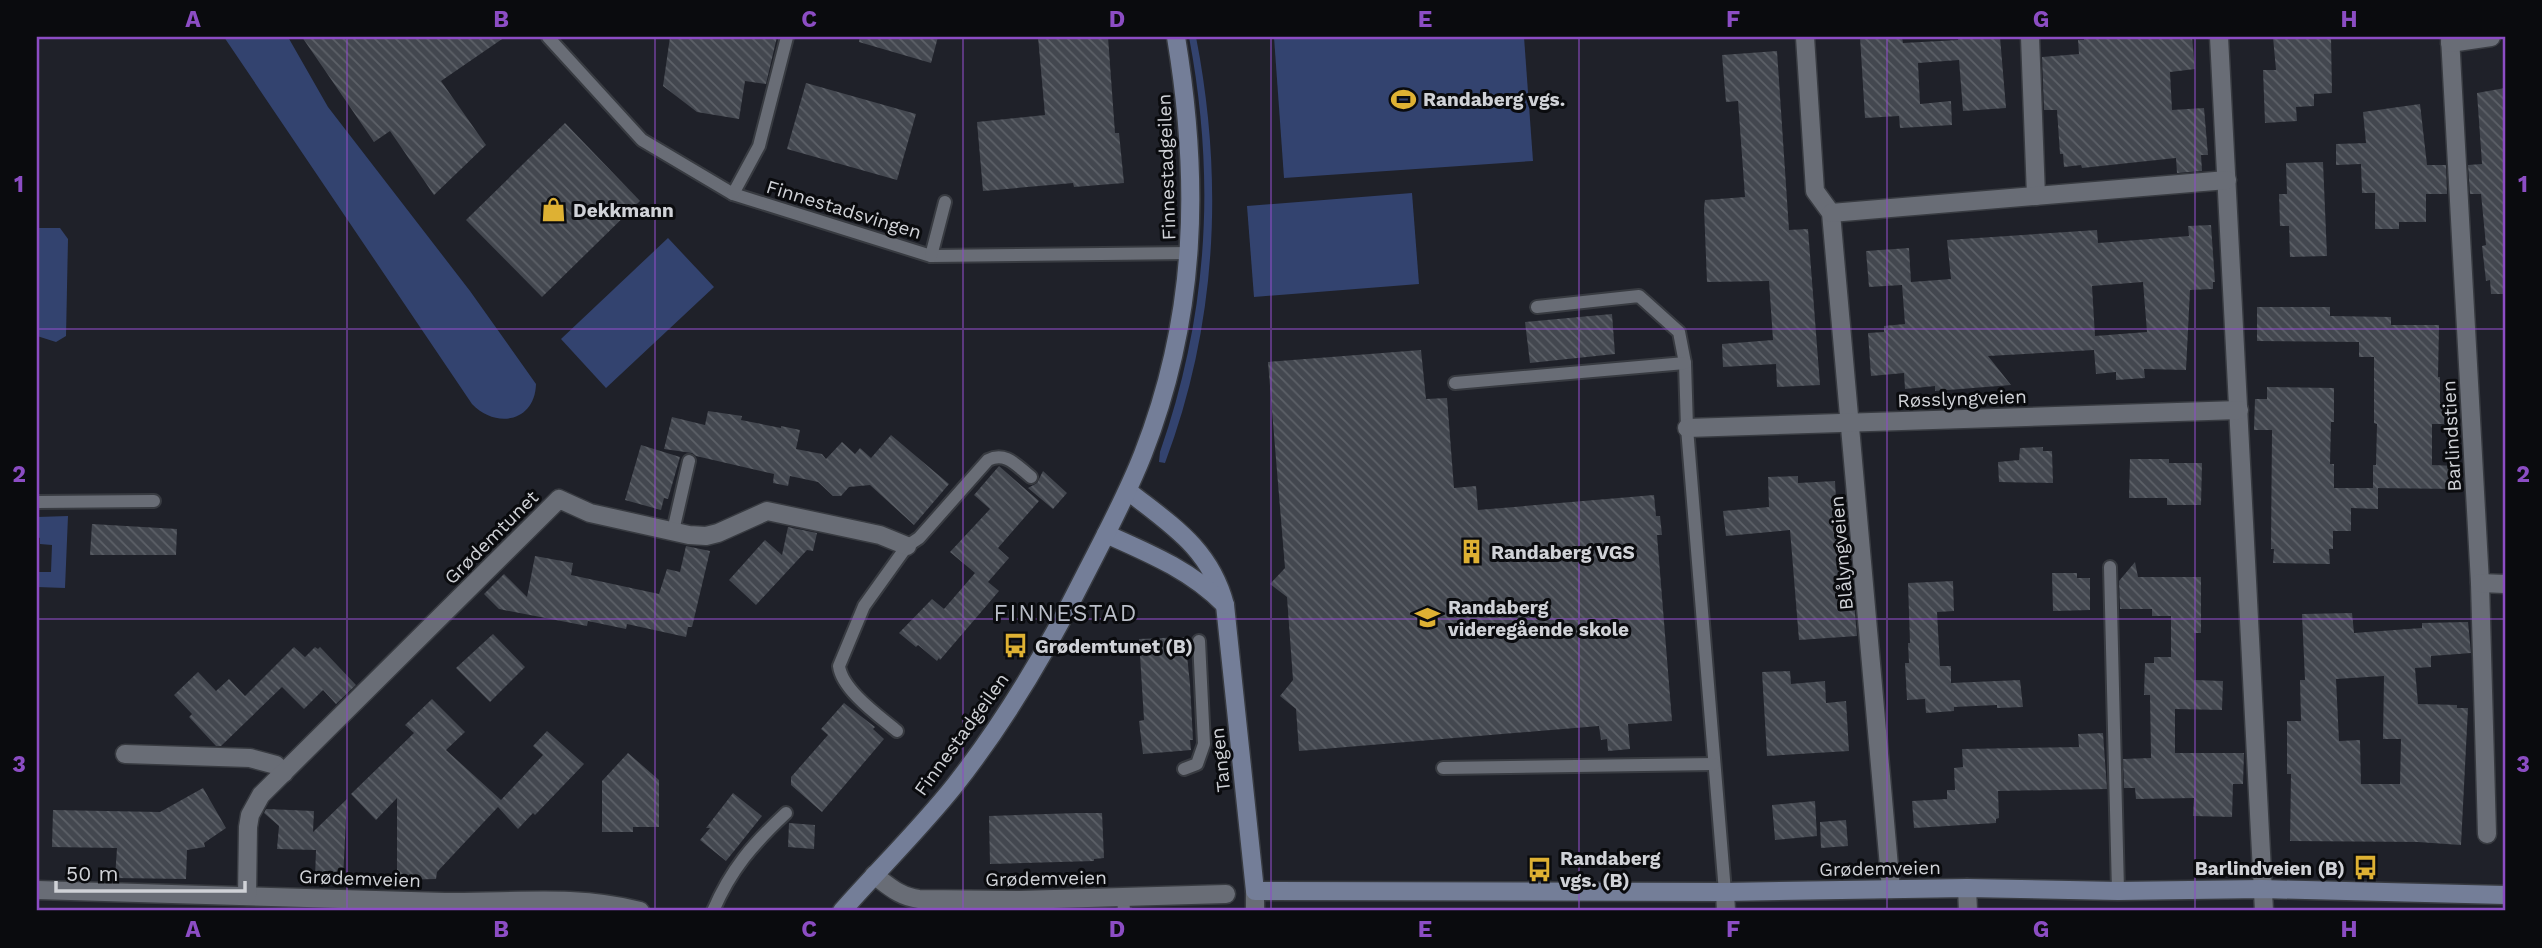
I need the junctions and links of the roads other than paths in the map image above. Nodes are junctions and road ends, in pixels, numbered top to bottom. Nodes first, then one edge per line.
1 (548, 37) edge
2 (787, 37) edge
3 (1176, 37) edge
4 (1805, 37) edge
5 (2031, 37) edge
6 (2219, 37) edge
7 (2491, 37) edge
8 (2450, 40) edge
9 (2227, 180) junction
10 (733, 194) junction
11 (2036, 196) junction
12 (945, 202) dead end
13 (1831, 213) junction
14 (1189, 253) junction
15 (931, 256) junction
16 (1536, 307) dead end
17 (1685, 363) junction
18 (1455, 383) dead end
19 (2239, 410) junction
20 (1850, 423) junction
21 (1687, 428) junction
22 (689, 461) dead end
23 (1031, 477) dead end
24 (1128, 491) junction
25 (154, 501) dead end
26 (37, 502) edge
27 (673, 531) junction
28 (1106, 534) junction
29 (907, 546) junction
30 (2110, 567) dead end
31 (2480, 583) junction
32 (2505, 584) edge
33 (1226, 605) junction
34 (1199, 641) dead end
35 (897, 732) dead end
36 (125, 754) dead end
37 (1714, 764) junction
38 (1443, 768) dead end
39 (1184, 769) dead end
40 (284, 773) junction
41 (786, 813) dead end
42 (2487, 834) dead end
43 (874, 875) junction
44 (1967, 888) junction
45 (1891, 889) junction
46 (2262, 889) junction
47 (37, 890) edge
48 (1255, 891) junction
49 (2118, 891) junction
50 (1725, 892) junction
51 (1226, 894) dead end
52 (2505, 895) edge
53 (247, 896) junction
54 (908, 904) edge
55 (1124, 904) edge
56 (1019, 906) edge
57 (640, 911) edge
58 (713, 911) edge
59 (842, 911) edge
60 (1255, 911) edge
61 (1727, 911) edge
62 (1968, 911) edge
63 (2264, 911) edge

1 - 10 lane, Finnestadsvingen
2 - 10 lane
3 - 14 main road, Finnestadgeilen
4 - 13 street, Blålyngveien
5 - 11 street
6 - 9 street
7 - 8 street
8 - 31 street, Barlindstien
9 - 11 street
9 - 19 street
10 - 15 lane, Finnestadsvingen
11 - 13 street
12 - 15 lane
13 - 20 street, Blålyngveien
14 - 15 lane, Finnestadsvingen
14 - 24 main road, Finnestadgeilen
16 - 17 lane
17 - 18 lane
17 - 21 lane
19 - 20 street, Røsslyngveien
19 - 46 street
20 - 21 street, Røsslyngveien
20 - 45 street, Blålyngveien
21 - 37 lane
22 - 27 lane
23 - 29 lane
24 - 28 main road, Finnestadgeilen
24 - 33 main road
25 - 26 lane
27 - 29 street, Grødemtunet
27 - 40 street, Grødemtunet
28 - 33 main road
28 - 43 main road, Finnestadgeilen
29 - 35 lane
30 - 49 lane
31 - 32 street
31 - 42 street, Barlindstien
33 - 48 main road, Tangen
34 - 39 lane
36 - 40 street
37 - 38 lane
37 - 50 lane
40 - 53 street, Grødemtunet
41 - 58 lane
43 - 54 street, Grødemveien
43 - 59 main road, Finnestadgeilen
44 - 45 main road, Grødemveien
44 - 49 main road, Grødemveien
44 - 62 street
45 - 50 main road, Grødemveien
46 - 49 main road, Grødemveien
46 - 52 main road, Grødemveien
46 - 63 street
47 - 53 street, Grødemveien
48 - 50 main road, Grødemveien
48 - 60 street, Tangen
50 - 61 street
51 - 55 street, Grødemveien
53 - 57 street, Grødemveien
54 - 56 street, Grødemveien
55 - 56 street, Grødemveien

